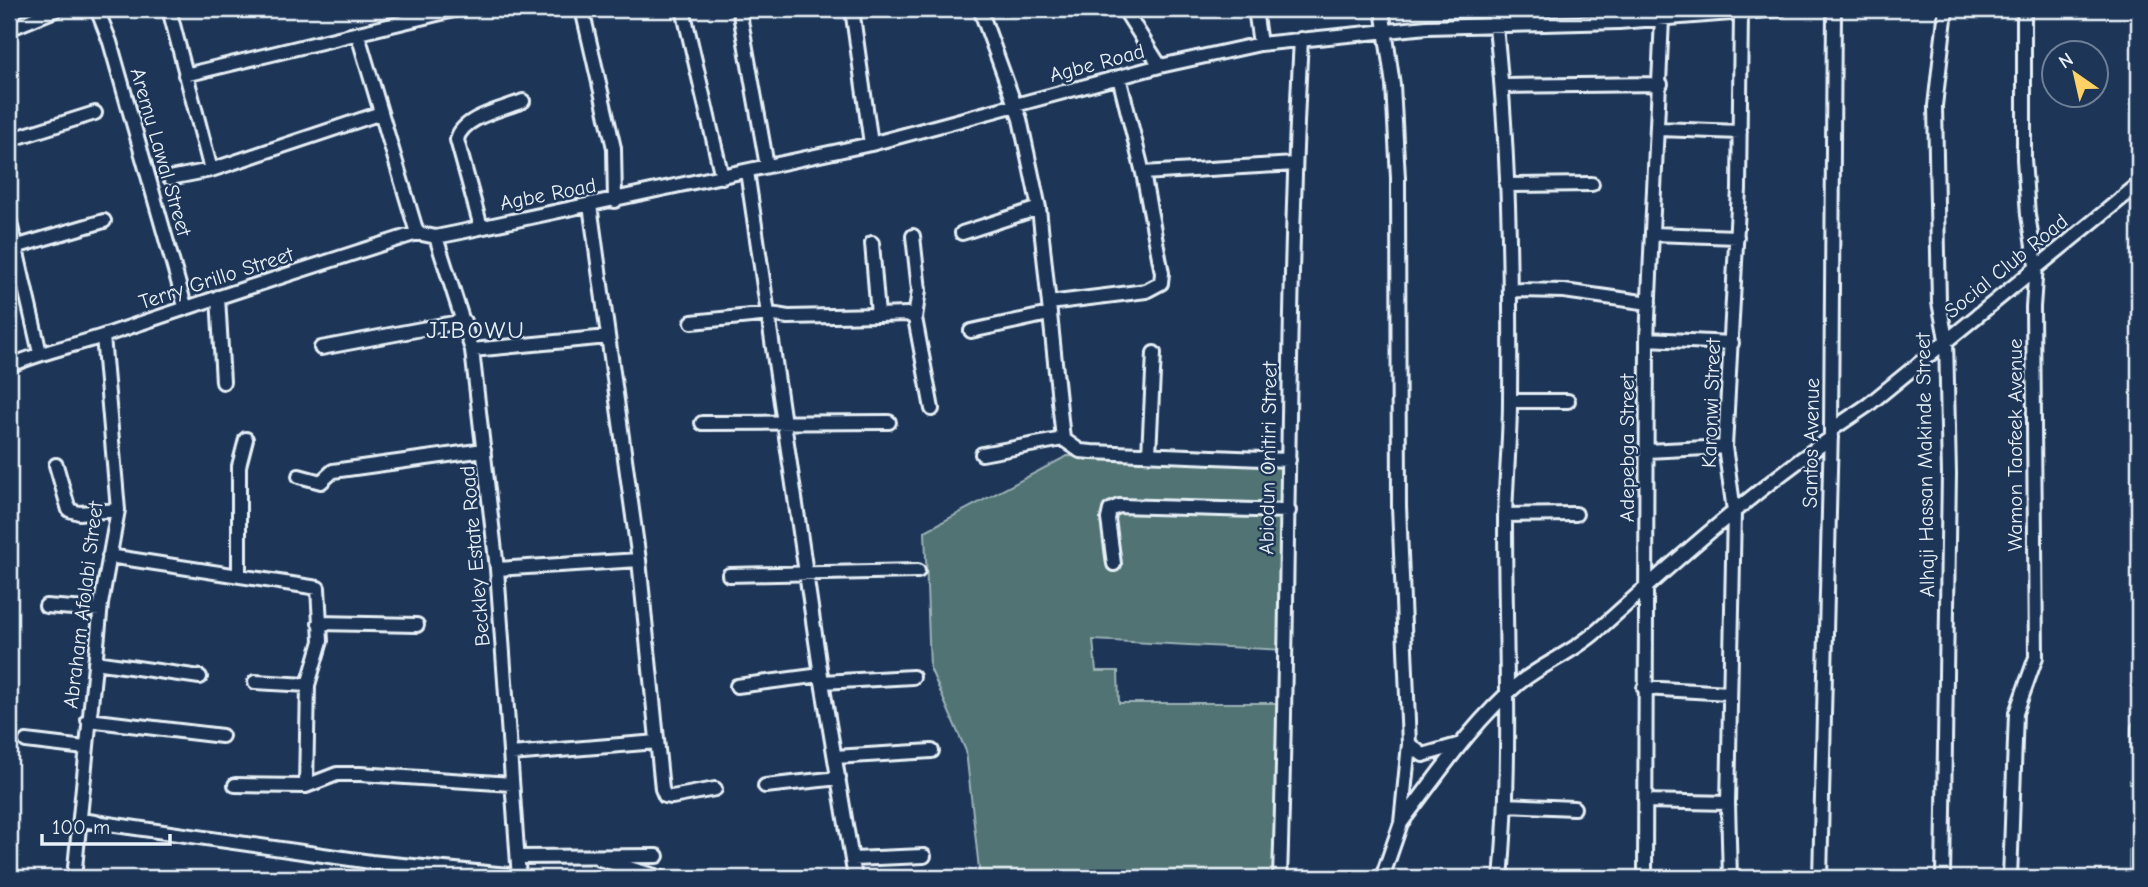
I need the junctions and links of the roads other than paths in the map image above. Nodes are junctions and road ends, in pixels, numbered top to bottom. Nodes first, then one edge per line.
1 (58, 9) edge
2 (97, 9) edge
3 (169, 9) edge
4 (458, 9) edge
5 (582, 9) edge
6 (683, 9) edge
7 (739, 9) edge
8 (852, 9) edge
9 (980, 9) edge
10 (1124, 9) edge
11 (1255, 9) edge
12 (1382, 9) edge
13 (1494, 9) edge
14 (1614, 9) edge
15 (1781, 9) edge
16 (1834, 9) edge
17 (1945, 9) edge
18 (2024, 9) edge
19 (1741, 12) junction
20 (424, 13) edge
21 (1662, 19) junction
22 (1619, 22) junction
23 (1496, 28) junction
24 (9, 29) edge
25 (1387, 31) junction
26 (358, 35) junction
27 (1301, 38) junction
28 (1260, 44) junction
29 (1160, 66) junction
30 (185, 75) junction
31 (1119, 77) junction
32 (1661, 84) junction
33 (1503, 86) junction
34 (523, 101) dead end
35 (1016, 105) junction
36 (95, 113) dead end
37 (382, 113) junction
38 (1659, 129) junction
39 (1740, 132) junction
40 (9, 140) edge
41 (872, 144) junction
42 (1294, 164) junction
43 (767, 166) junction
44 (211, 170) junction
45 (747, 171) junction
46 (1143, 173) junction
47 (722, 177) junction
48 (170, 178) dead end
49 (1592, 184) dead end
50 (2139, 184) edge
51 (1506, 185) junction
52 (615, 201) junction
53 (590, 205) junction
54 (1039, 208) junction
55 (9, 218) edge
56 (104, 221) dead end
57 (481, 227) junction
58 (417, 233) junction
59 (962, 233) dead end
60 (1653, 234) junction
61 (913, 236) dead end
62 (436, 237) junction
63 (1737, 237) junction
64 (872, 243) dead end
65 (16, 247) junction
66 (2036, 265) junction
67 (1510, 290) junction
68 (218, 297) junction
69 (1648, 303) junction
70 (185, 306) junction
71 (1049, 309) junction
72 (770, 314) junction
73 (878, 315) junction
74 (915, 318) junction
75 (464, 321) junction
76 (692, 322) dead end
77 (971, 331) dead end
78 (103, 336) junction
79 (608, 337) junction
80 (1647, 339) junction
81 (1946, 339) junction
82 (1732, 342) junction
83 (321, 348) dead end
84 (472, 350) junction
85 (40, 353) junction
86 (1154, 353) dead end
87 (9, 366) edge
88 (223, 382) dead end
89 (1510, 401) junction
90 (1568, 401) dead end
91 (932, 409) dead end
92 (702, 422) dead end
93 (889, 422) dead end
94 (786, 423) junction
95 (1831, 434) junction
96 (246, 439) dead end
97 (1063, 439) junction
98 (1725, 447) junction
99 (484, 450) junction
100 (1647, 450) junction
101 (982, 454) dead end
102 (1149, 454) junction
103 (1289, 460) junction
104 (56, 466) dead end
105 (299, 476) dead end
106 (118, 510) junction
107 (1289, 511) junction
108 (1734, 511) junction
109 (1576, 514) dead end
110 (1506, 515) junction
111 (109, 556) junction
112 (639, 560) junction
113 (1114, 564) dead end
114 (497, 569) junction
115 (918, 571) dead end
116 (239, 575) junction
117 (729, 575) dead end
118 (807, 575) junction
119 (1646, 584) junction
120 (46, 606) dead end
121 (100, 610) junction
122 (319, 623) junction
123 (417, 625) dead end
124 (95, 662) junction
125 (200, 677) dead end
126 (912, 677) dead end
127 (822, 679) junction
128 (255, 682) dead end
129 (308, 685) junction
130 (737, 686) dead end
131 (1644, 688) junction
132 (1729, 693) junction
133 (1505, 698) junction
134 (88, 720) junction
135 (2139, 728) edge
136 (222, 736) dead end
137 (26, 741) dead end
138 (657, 742) junction
139 (1462, 743) junction
140 (1409, 744) junction
141 (85, 748) junction
142 (932, 751) dead end
143 (510, 754) junction
144 (835, 757) junction
145 (839, 778) junction
146 (512, 784) junction
147 (235, 785) dead end
148 (306, 786) junction
149 (765, 786) dead end
150 (715, 789) dead end
151 (1645, 801) junction
152 (1727, 803) junction
153 (1506, 805) junction
154 (1574, 808) dead end
155 (81, 820) junction
156 (1401, 823) junction
157 (591, 856) junction
158 (656, 856) dead end
159 (923, 856) dead end
160 (518, 857) junction
161 (853, 859) junction
162 (519, 877) edge
163 (74, 878) edge
164 (662, 878) edge
165 (855, 878) edge
166 (1280, 878) edge
167 (1382, 878) edge
168 (1501, 878) edge
169 (1645, 878) edge
170 (1730, 878) edge
171 (1821, 878) edge
172 (1944, 878) edge
173 (2010, 878) edge
174 (2137, 878) edge

1 - 24 street
2 - 70 street, Aremu Lawal Street
3 - 30 street
4 - 20 street
5 - 52 street
6 - 47 street
7 - 43 street
8 - 41 street
9 - 35 street
10 - 29 street
11 - 28 street
12 - 25 street
13 - 23 street
14 - 22 street
15 - 19 street, Agbe Road
16 - 95 street, Santos Avenue
17 - 81 street, Alhaji Hassan Makinde Street
18 - 66 street, Wamon Taofeek Avenue
19 - 21 street, Agbe Road
19 - 39 street, Karonwi Street
20 - 26 street
21 - 22 street, Agbe Road
21 - 32 street, Adepebga Street
22 - 23 street, Agbe Road
23 - 25 street, Agbe Road
23 - 33 street
25 - 27 street, Agbe Road
25 - 140 street
26 - 30 street
26 - 37 street
27 - 28 street, Agbe Road
27 - 42 street, Abiodun Onitiri Street
28 - 29 street, Agbe Road
29 - 31 street, Agbe Road
30 - 44 street
31 - 35 street, Agbe Road
31 - 46 street
32 - 33 street
32 - 38 street, Adepebga Street
33 - 51 street
34 - 57 street
35 - 41 street, Agbe Road
35 - 54 street
36 - 40 street
37 - 44 street
37 - 58 street
38 - 39 street
38 - 60 street, Adepebga Street
39 - 63 street, Karonwi Street
41 - 43 street, Agbe Road
42 - 46 street
42 - 103 street, Abiodun Onitiri Street
43 - 45 street, Agbe Road
44 - 48 street
45 - 47 street, Agbe Road
45 - 72 street
46 - 71 street
47 - 52 street, Agbe Road
49 - 51 street
50 - 66 street, Social Club Road
51 - 67 street
52 - 53 street, Agbe Road
53 - 57 street, Agbe Road
53 - 79 street
54 - 59 street
54 - 71 street
55 - 65 street
56 - 65 street
57 - 62 street, Agbe Road
58 - 62 street, Terry Grillo Street
58 - 68 street, Terry Grillo Street
60 - 63 street
60 - 69 street, Adepebga Street
61 - 74 street
62 - 75 street, Beckley Estate Road
63 - 82 street, Karonwi Street
64 - 73 street
65 - 85 street
66 - 81 street, Social Club Road
66 - 173 street, Wamon Taofeek Avenue
67 - 69 street
67 - 89 street
68 - 70 street, Terry Grillo Street
68 - 88 street
69 - 80 street, Adepebga Street
70 - 78 street, Terry Grillo Street
71 - 77 street
71 - 97 street
72 - 73 street
72 - 76 street
72 - 94 street
73 - 74 street
74 - 91 street
75 - 83 street
75 - 84 street, Beckley Estate Road
78 - 85 street, Terry Grillo Street
78 - 106 street, Abraham Afolabi Street
79 - 84 street
79 - 112 street
80 - 82 street
80 - 100 street, Adepebga Street
81 - 95 street, Social Club Road
81 - 172 street, Alhaji Hassan Makinde Street
82 - 98 street, Karonwi Street
84 - 99 street, Beckley Estate Road
85 - 87 street, Terry Grillo Street
86 - 102 street
89 - 90 street
89 - 110 street
92 - 94 street
93 - 94 street
94 - 118 street
95 - 108 street, Social Club Road
95 - 171 street, Santos Avenue
96 - 116 street
97 - 101 street
97 - 102 street
98 - 100 street
98 - 108 street, Karonwi Street
99 - 105 street
99 - 114 street, Beckley Estate Road
100 - 119 street, Adepebga Street
102 - 103 street
103 - 107 street, Abiodun Onitiri Street
104 - 106 street
106 - 111 street, Abraham Afolabi Street
107 - 113 street
107 - 166 street, Abiodun Onitiri Street
108 - 119 street, Social Club Road
108 - 132 street, Karonwi Street
109 - 110 street
110 - 133 street
111 - 116 street
111 - 121 street, Abraham Afolabi Street
112 - 114 street
112 - 138 street
114 - 143 street, Beckley Estate Road
115 - 118 street
116 - 122 street
117 - 118 street
118 - 127 street
119 - 131 street, Adepebga Street
119 - 133 street, Social Club Road
120 - 121 street
121 - 124 street, Abraham Afolabi Street
122 - 123 street
122 - 129 street
124 - 125 street
124 - 134 street, Abraham Afolabi Street
126 - 127 street
127 - 130 street
127 - 144 street
128 - 129 street
129 - 148 street
131 - 132 street
131 - 151 street, Adepebga Street
132 - 152 street, Karonwi Street
133 - 139 street, Social Club Road
133 - 153 street
134 - 136 street
134 - 141 street, Abraham Afolabi Street
135 - 174 street
137 - 141 street
138 - 143 street
138 - 150 street
139 - 140 street
139 - 156 street, Social Club Road
140 - 156 street
141 - 155 street, Abraham Afolabi Street
142 - 144 street
143 - 146 street, Beckley Estate Road
144 - 145 street
145 - 149 street
145 - 161 street
146 - 148 street
146 - 160 street, Beckley Estate Road
147 - 148 street
151 - 152 street
151 - 169 street, Adepebga Street
152 - 170 street, Karonwi Street
153 - 154 street
153 - 168 street
155 - 162 street
155 - 163 street, Abraham Afolabi Street
156 - 167 street
157 - 158 street
157 - 160 street
157 - 164 street
159 - 161 street
160 - 162 street, Beckley Estate Road
161 - 165 street

